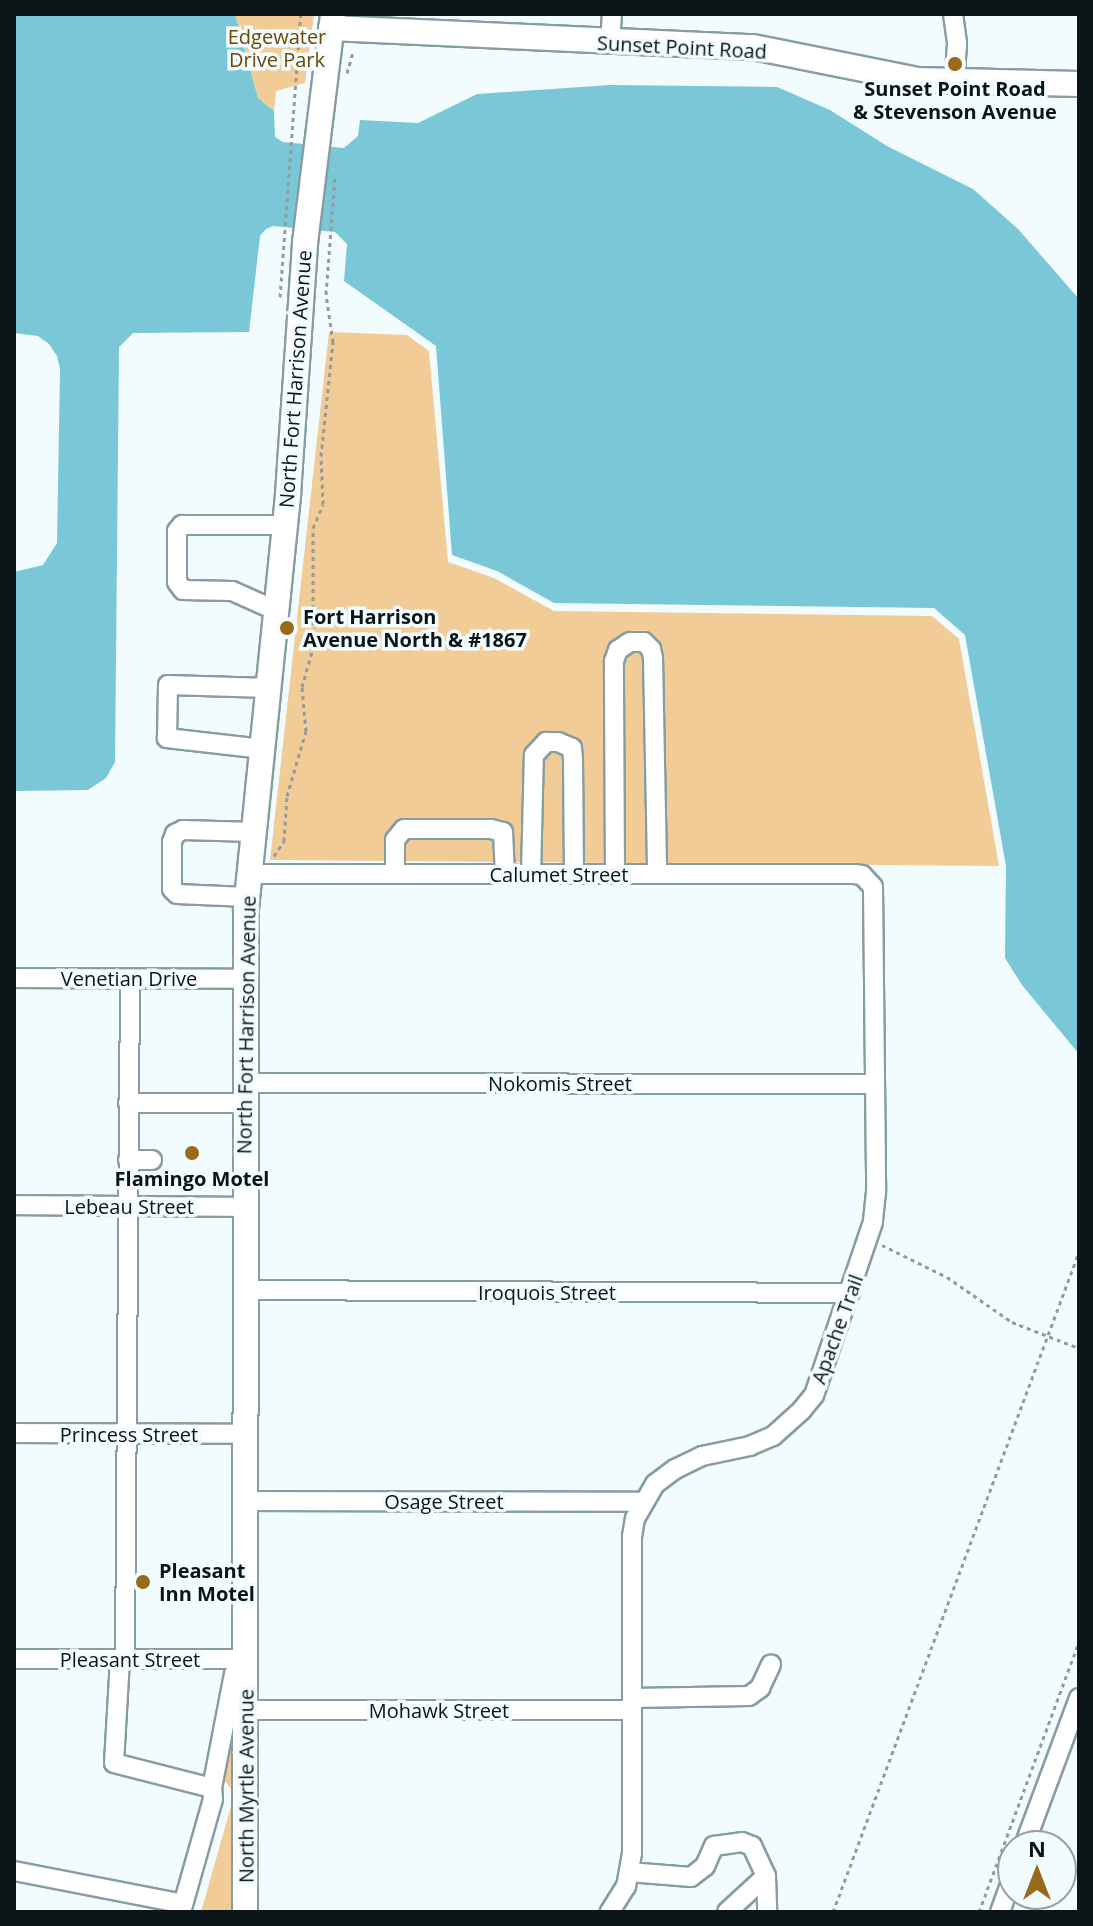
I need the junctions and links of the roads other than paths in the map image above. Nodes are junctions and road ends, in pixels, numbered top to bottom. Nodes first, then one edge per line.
1 (953, 14) edge
2 (332, 21) edge
3 (610, 22) edge
4 (954, 83) junction
5 (1079, 84) edge
6 (285, 525) junction
7 (277, 611) junction
8 (269, 688) junction
9 (263, 749) junction
10 (254, 832) junction
11 (395, 874) junction
12 (505, 874) junction
13 (531, 874) junction
14 (574, 874) junction
15 (615, 874) junction
16 (657, 874) junction
17 (868, 880) joint
18 (255, 882) junction
19 (14, 978) edge
20 (130, 979) junction
21 (244, 979) junction
22 (875, 1084) junction
23 (245, 1093) junction
24 (128, 1103) junction
25 (128, 1160) junction
26 (152, 1160) dead end
27 (14, 1205) edge
28 (128, 1206) junction
29 (244, 1207) junction
30 (244, 1290) junction
31 (850, 1293) junction
32 (14, 1433) edge
33 (125, 1434) junction
34 (245, 1434) junction
35 (245, 1501) junction
36 (642, 1502) junction
37 (14, 1659) edge
38 (122, 1659) junction
39 (246, 1659) junction
40 (771, 1664) dead end
41 (1079, 1698) edge
42 (632, 1704) junction
43 (246, 1710) junction
44 (212, 1788) junction
45 (1030, 1830) edge
46 (14, 1871) edge
47 (629, 1872) junction
48 (766, 1876) junction
49 (182, 1908) edge
50 (245, 1912) edge
51 (610, 1912) edge
52 (727, 1912) edge
53 (767, 1912) edge

1 - 4 street
2 - 3 main road, Sunset Point Road
2 - 6 main road, North Fort Harrison Avenue
3 - 4 main road, Sunset Point Road
4 - 5 main road, Sunset Point Road
6 - 7 main road, North Fort Harrison Avenue
6 - 7 street
7 - 8 main road, North Fort Harrison Avenue
8 - 9 main road, North Fort Harrison Avenue
8 - 9 street
9 - 10 main road, North Fort Harrison Avenue
10 - 18 main road, North Fort Harrison Avenue
10 - 18 street, Calumet Street
11 - 12 street, Calumet Street
11 - 12 street
11 - 18 street, Calumet Street
12 - 13 street, Calumet Street
13 - 14 street, Calumet Street
13 - 14 street
14 - 15 street, Calumet Street
15 - 16 street, Calumet Street
15 - 16 street
16 - 17 street, Calumet Street
17 - 22 street, Apache Trail
18 - 21 main road, North Fort Harrison Avenue
19 - 20 street, Venetian Drive
20 - 21 street, Venetian Drive
20 - 24 street
21 - 23 main road, North Fort Harrison Avenue
22 - 23 street, Nokomis Street
22 - 31 street, Apache Trail
23 - 24 street, Nokomis Street
23 - 29 main road, North Fort Harrison Avenue
24 - 25 street
25 - 26 street
25 - 28 street
27 - 28 street, Lebeau Street
28 - 29 street, Lebeau Street
28 - 33 street
29 - 30 main road, North Fort Harrison Avenue
30 - 31 street, Iroquois Street
30 - 34 main road, North Fort Harrison Avenue
31 - 36 street, Apache Trail
32 - 33 street, Princess Street
33 - 34 street, Princess Street
33 - 38 street
34 - 35 main road, North Fort Harrison Avenue
35 - 36 street, Osage Street
35 - 39 main road, North Fort Harrison Avenue
36 - 42 street, Apache Trail
37 - 38 street, Pleasant Street
38 - 39 street, Pleasant Street
38 - 44 street
39 - 43 main road, North Myrtle Avenue
39 - 44 street, North Fort Harrison Avenue
40 - 42 street, Mohawk Street
41 - 45 street
42 - 43 street, Mohawk Street
42 - 47 street, Apache Trail
43 - 50 main road, North Myrtle Avenue
44 - 49 street, North Fort Harrison Avenue
46 - 49 street
47 - 48 street
47 - 51 street, Apache Trail
48 - 52 street
48 - 53 street

